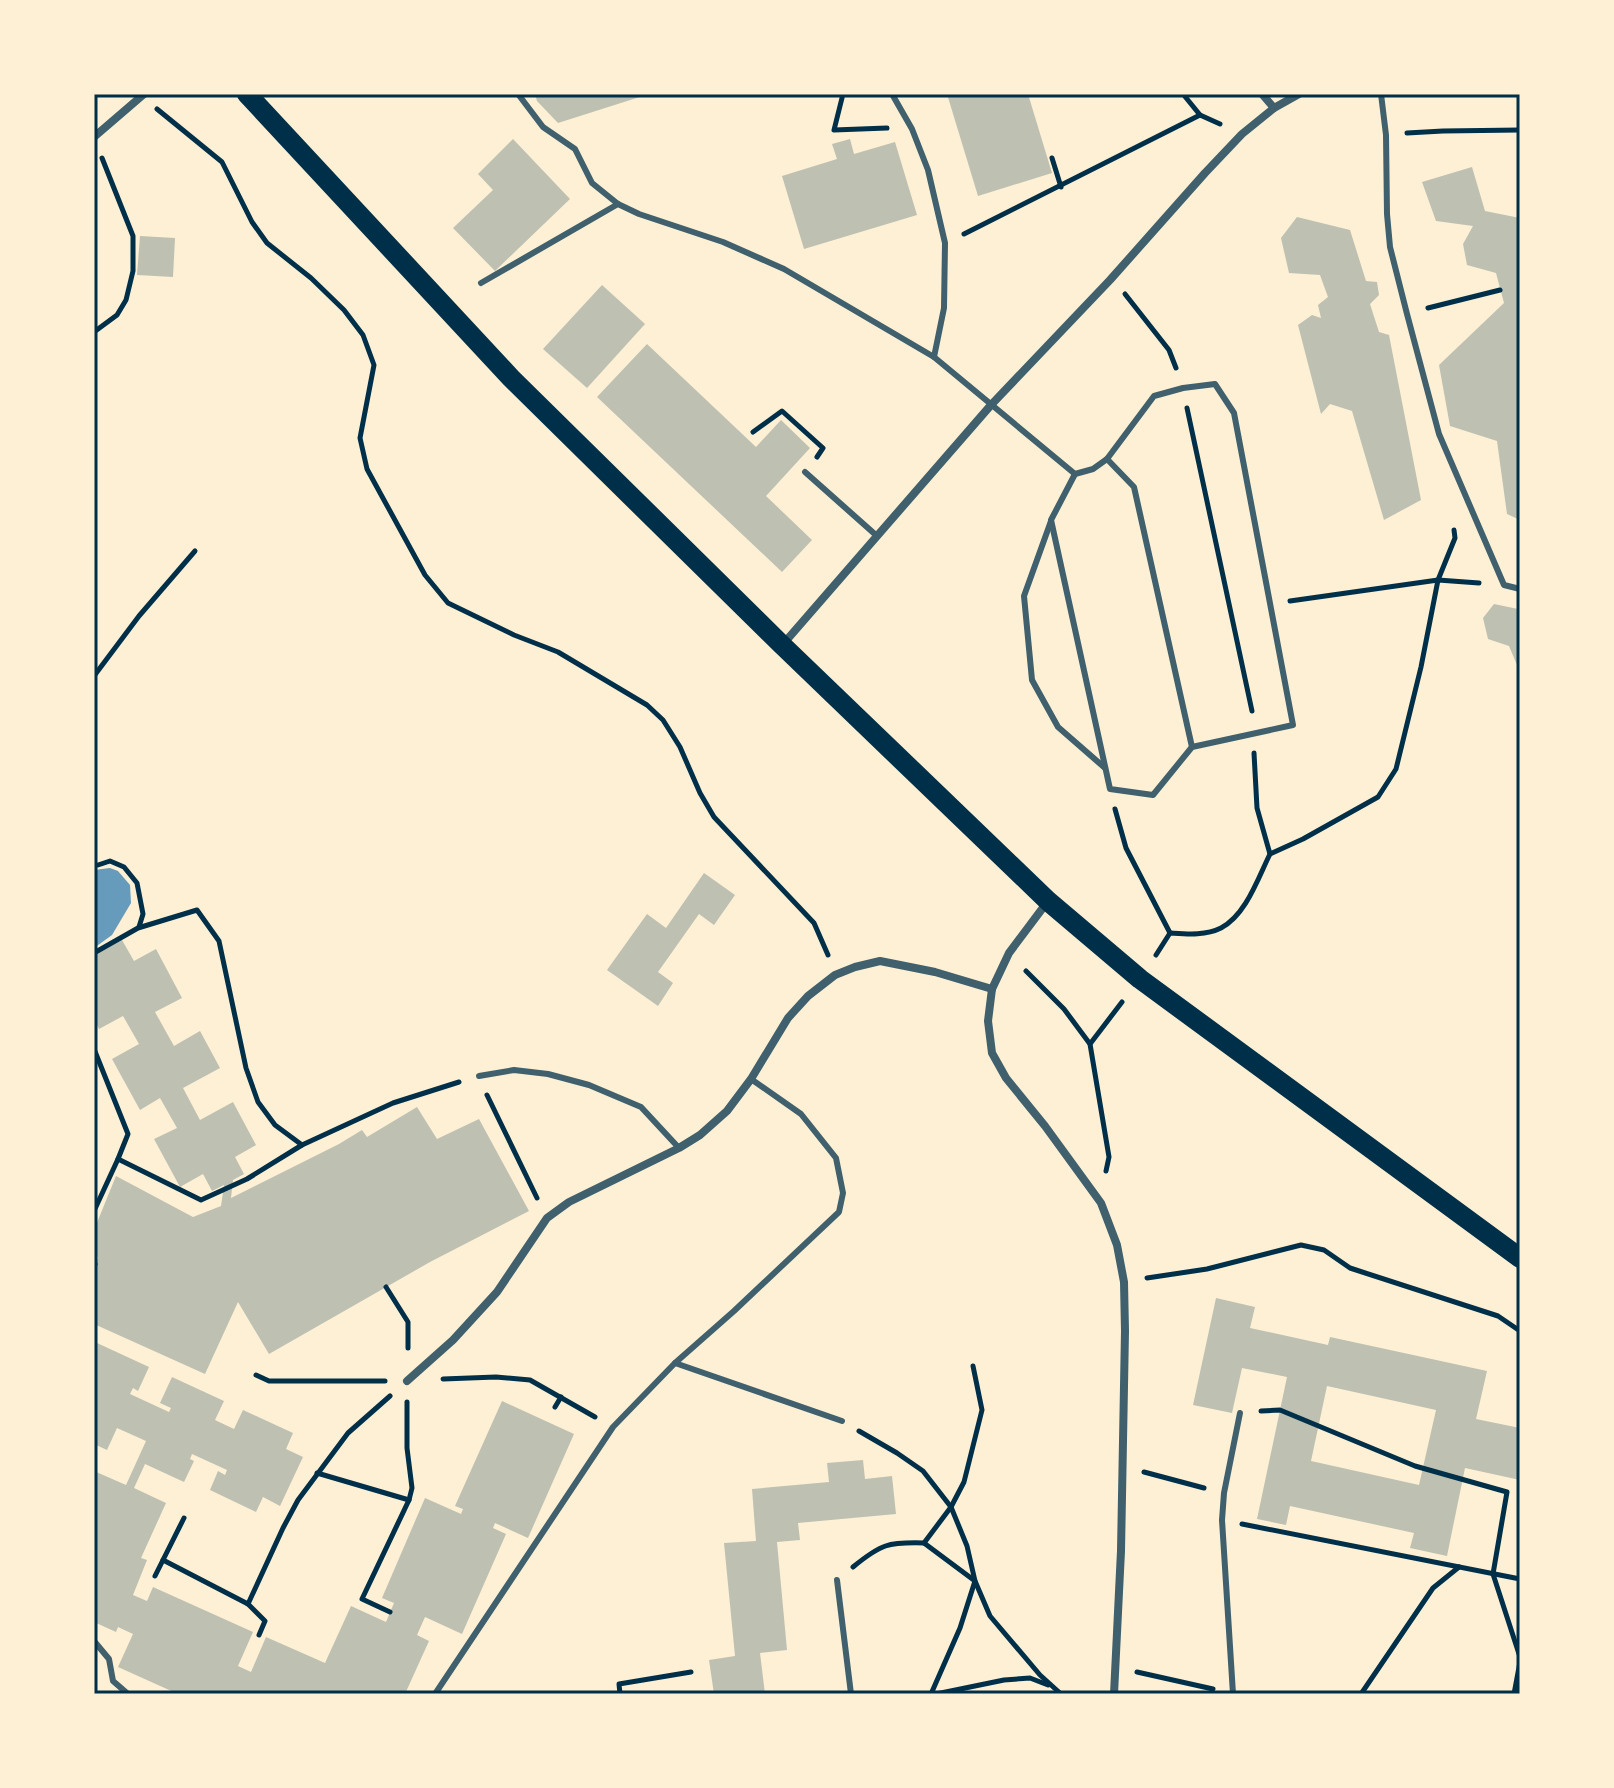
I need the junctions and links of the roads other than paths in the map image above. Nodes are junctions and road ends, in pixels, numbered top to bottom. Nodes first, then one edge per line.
1 (247, 94) edge
2 (518, 94) edge
3 (892, 94) edge
4 (1262, 94) edge
5 (1299, 94) edge
6 (1381, 94) edge
7 (143, 95) edge
8 (1274, 108) junction
9 (94, 137) edge
10 (618, 204) junction
11 (481, 283) dead end
12 (934, 357) junction
13 (991, 405) junction
14 (1107, 459) junction
15 (805, 472) road end
16 (1075, 474) junction
17 (1051, 520) junction
18 (877, 536) junction
19 (1520, 589) edge
20 (782, 645) junction
21 (1192, 747) junction
22 (1105, 768) junction
23 (1048, 901) junction
24 (992, 989) junction
25 (479, 1076) road end
26 (751, 1079) junction
27 (679, 1148) junction
28 (1520, 1258) edge
29 (675, 1363) junction
30 (407, 1381) road end
31 (1240, 1413) road end
32 (842, 1421) road end
33 (837, 1580) road end
34 (94, 1641) edge
35 (128, 1694) edge
36 (435, 1694) edge
37 (851, 1694) edge
38 (1114, 1694) edge
39 (1233, 1694) edge

1 - 20 main road
2 - 10 lane
3 - 12 lane
4 - 8 street
5 - 8 street
6 - 19 lane
7 - 9 street
8 - 13 street
10 - 11 lane
10 - 12 lane
12 - 13 lane
13 - 16 lane
13 - 18 street
14 - 16 lane
14 - 21 lane
14 - 21 lane
15 - 18 lane
16 - 17 lane
17 - 22 lane
17 - 22 lane
18 - 20 street
20 - 23 main road
21 - 22 lane
23 - 24 street
23 - 28 main road
24 - 26 street
24 - 38 street
25 - 27 lane
26 - 27 street
26 - 29 lane
27 - 30 street
29 - 32 lane
29 - 36 lane
31 - 39 lane
33 - 37 lane
34 - 35 lane

